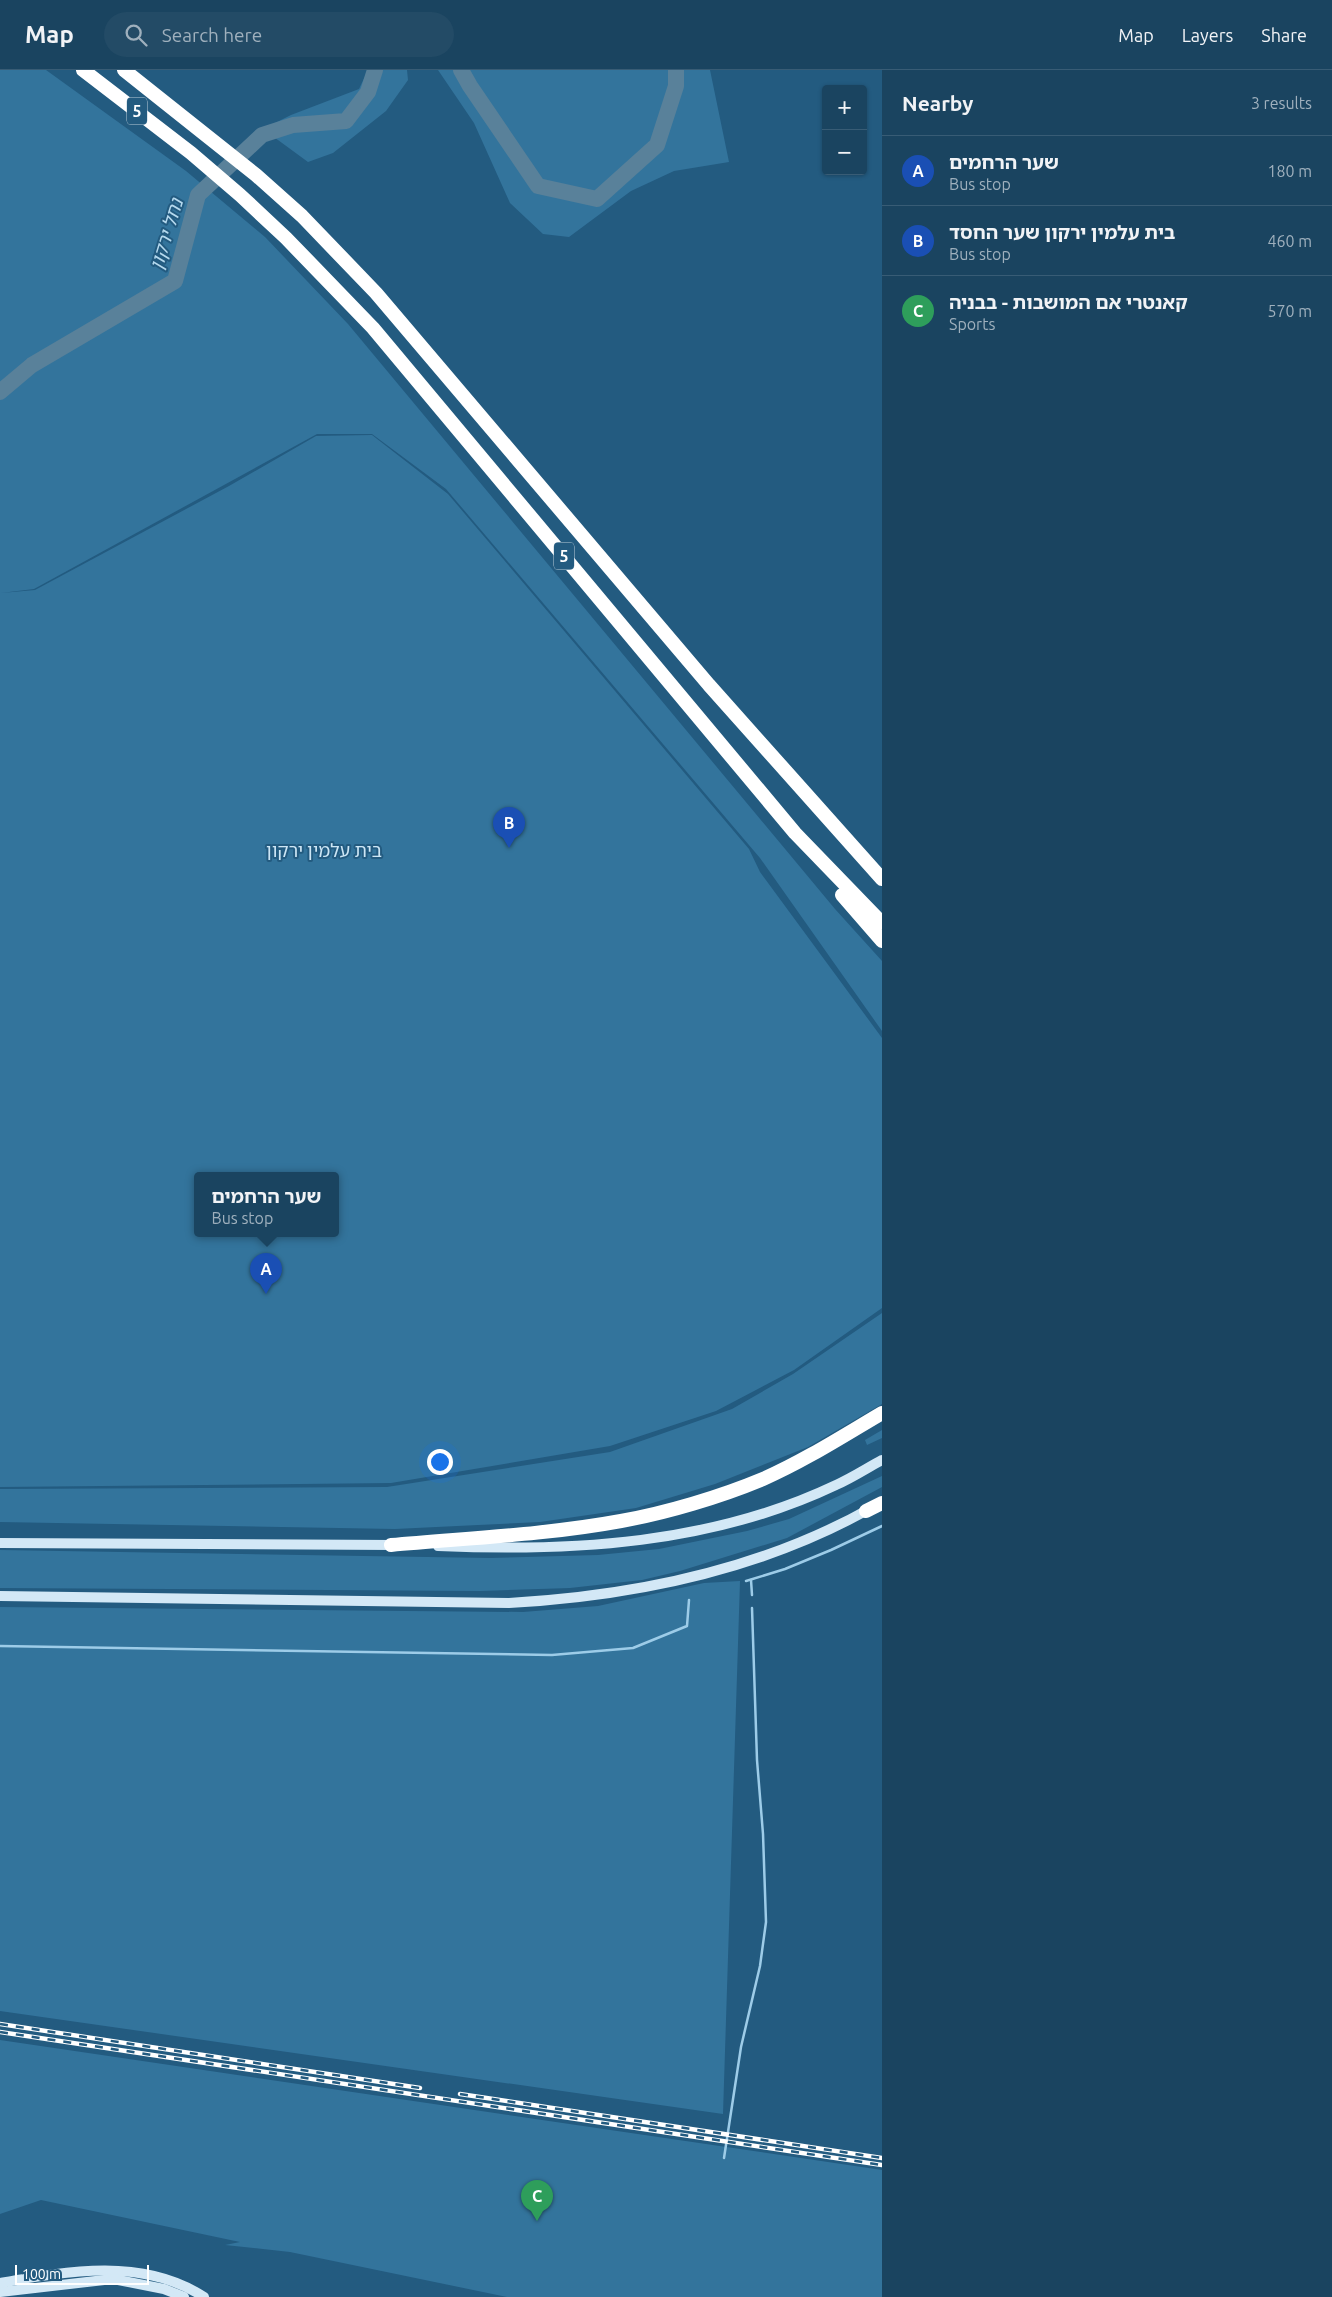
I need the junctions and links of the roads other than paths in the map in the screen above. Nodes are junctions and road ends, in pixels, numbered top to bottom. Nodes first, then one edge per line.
1 (83, 70) edge
2 (124, 70) edge
3 (795, 833) junction
4 (882, 879) edge
5 (882, 923) edge
6 (882, 941) edge
7 (882, 1413) edge
8 (882, 1460) edge
9 (882, 1502) edge
10 (866, 1511) joint
11 (0, 1543) edge
12 (391, 1545) junction
13 (0, 1596) edge
14 (0, 2283) edge
15 (0, 2292) edge
16 (184, 2297) edge
17 (204, 2297) edge

1 - 3 highway, 5
2 - 4 highway, 5
3 - 5 highway, 5
3 - 6 highway
7 - 12 highway
8 - 12 main road
9 - 10 highway
10 - 13 main road
11 - 12 main road
14 - 17 main road
15 - 16 main road

